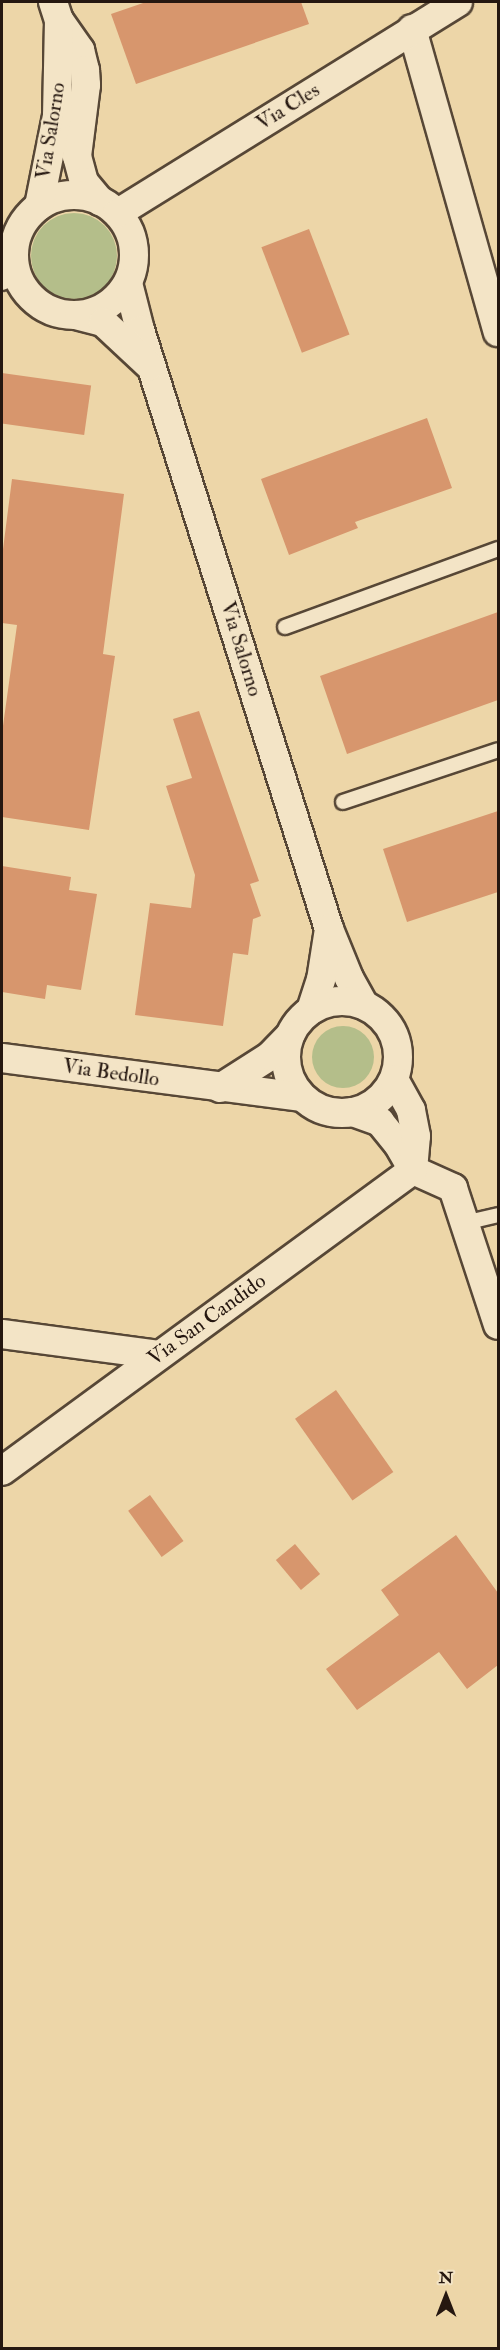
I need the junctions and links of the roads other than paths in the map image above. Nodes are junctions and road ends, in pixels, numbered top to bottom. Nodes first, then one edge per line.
1 (458, 2) edge
2 (56, 11) edge
3 (412, 29) junction
4 (39, 206) junction
5 (109, 207) junction
6 (10, 280) edge
7 (128, 284) junction
8 (79, 316) junction
9 (498, 332) edge
10 (154, 370) junction
11 (498, 549) edge
12 (285, 627) dead end
13 (498, 750) edge
14 (343, 802) dead end
15 (329, 928) junction
16 (364, 1005) junction
17 (310, 1010) junction
18 (290, 1035) junction
19 (2, 1058) edge
20 (394, 1079) junction
21 (220, 1088) junction
22 (302, 1097) junction
23 (353, 1112) junction
24 (413, 1170) junction
25 (498, 1215) edge
26 (464, 1223) junction
27 (498, 1325) edge
28 (2, 1334) edge
29 (159, 1355) junction
30 (2, 1471) edge

1 - 3 street, Via Cles
2 - 4 street, Via Salorno
2 - 5 street, Via Salorno
3 - 5 street, Via Cles
3 - 9 street
4 - 5 street
4 - 6 street
5 - 7 street
6 - 8 street
7 - 8 street
7 - 10 street, Via Salorno
8 - 10 street, Via Salorno
10 - 15 street, Via Salorno
11 - 12 lane
13 - 14 lane
15 - 16 street, Via Salorno
15 - 17 street, Via Salorno
16 - 17 street
16 - 20 street
17 - 18 street
18 - 21 street
18 - 22 street
19 - 21 street, Via Bedollo
20 - 23 street
20 - 24 street
21 - 22 street, Via Bedollo
22 - 23 street
23 - 24 street
24 - 26 street
24 - 29 street, Via San Candido
25 - 26 lane
26 - 27 street
28 - 29 street
29 - 30 street, Via San Candido

